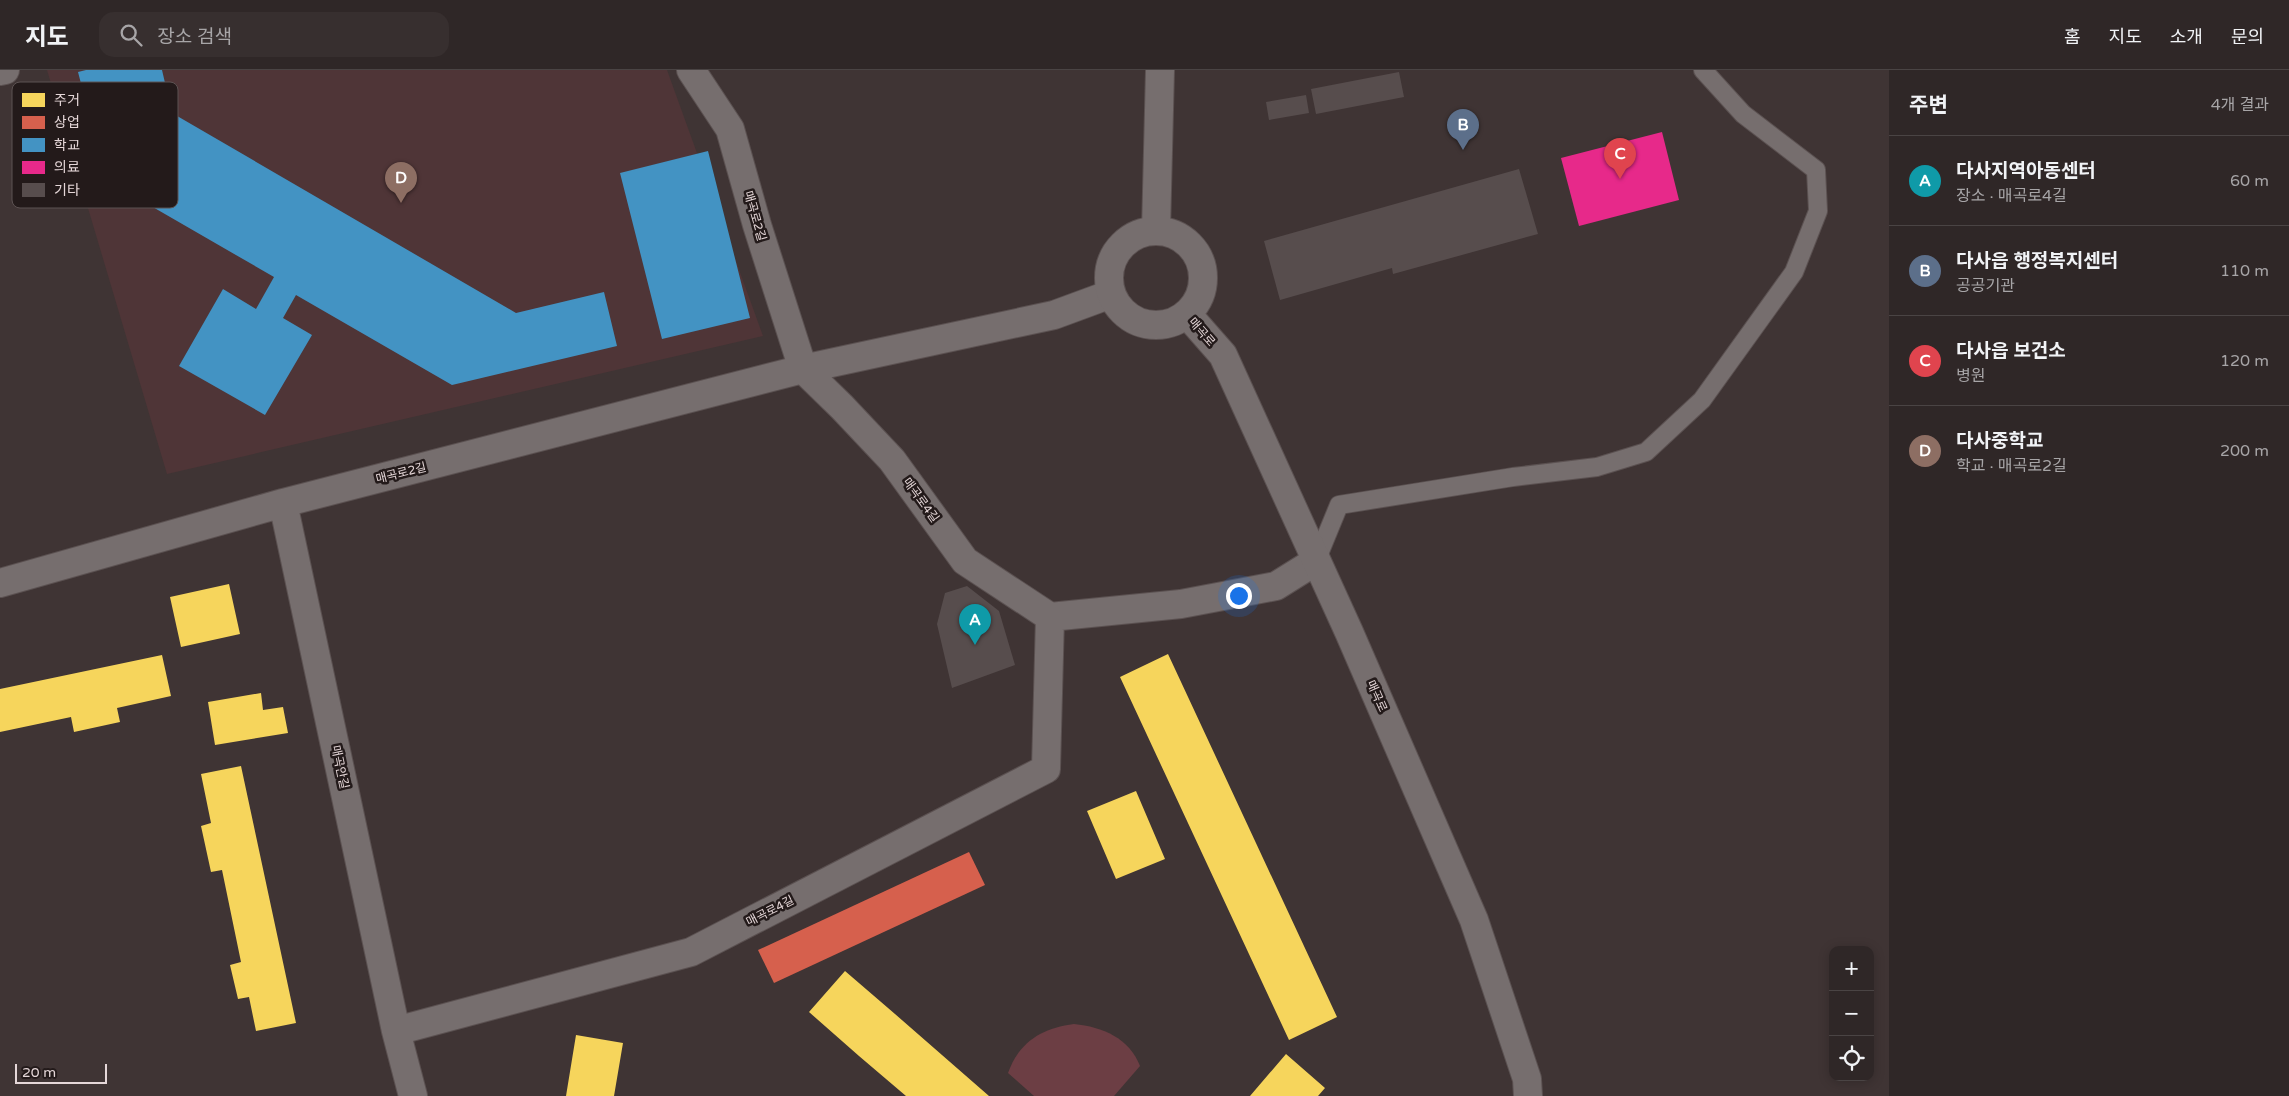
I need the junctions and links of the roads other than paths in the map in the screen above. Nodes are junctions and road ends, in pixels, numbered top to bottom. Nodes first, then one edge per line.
1 (5, 70) edge
2 (691, 70) edge
3 (1160, 70) edge
4 (1703, 70) edge
5 (0, 71) edge
6 (1156, 231) junction
7 (1111, 294) junction
8 (1187, 314) junction
9 (803, 369) junction
10 (283, 503) junction
11 (1316, 561) junction
12 (0, 583) edge
13 (1050, 617) junction
14 (396, 1031) junction
15 (413, 1096) edge
16 (1528, 1096) edge

1 - 5 street
2 - 9 street, 매곡로2길
3 - 6 street
4 - 11 lane
6 - 7 street
6 - 8 street
7 - 8 street
7 - 9 street, 매곡로2길
8 - 11 street, 매곡로
9 - 10 street, 매곡로2길
9 - 13 street, 매곡로4길
10 - 12 street, 매곡로2길
10 - 14 street, 매곡안길
11 - 13 street
11 - 16 street, 매곡로
13 - 14 street, 매곡로4길
14 - 15 street

